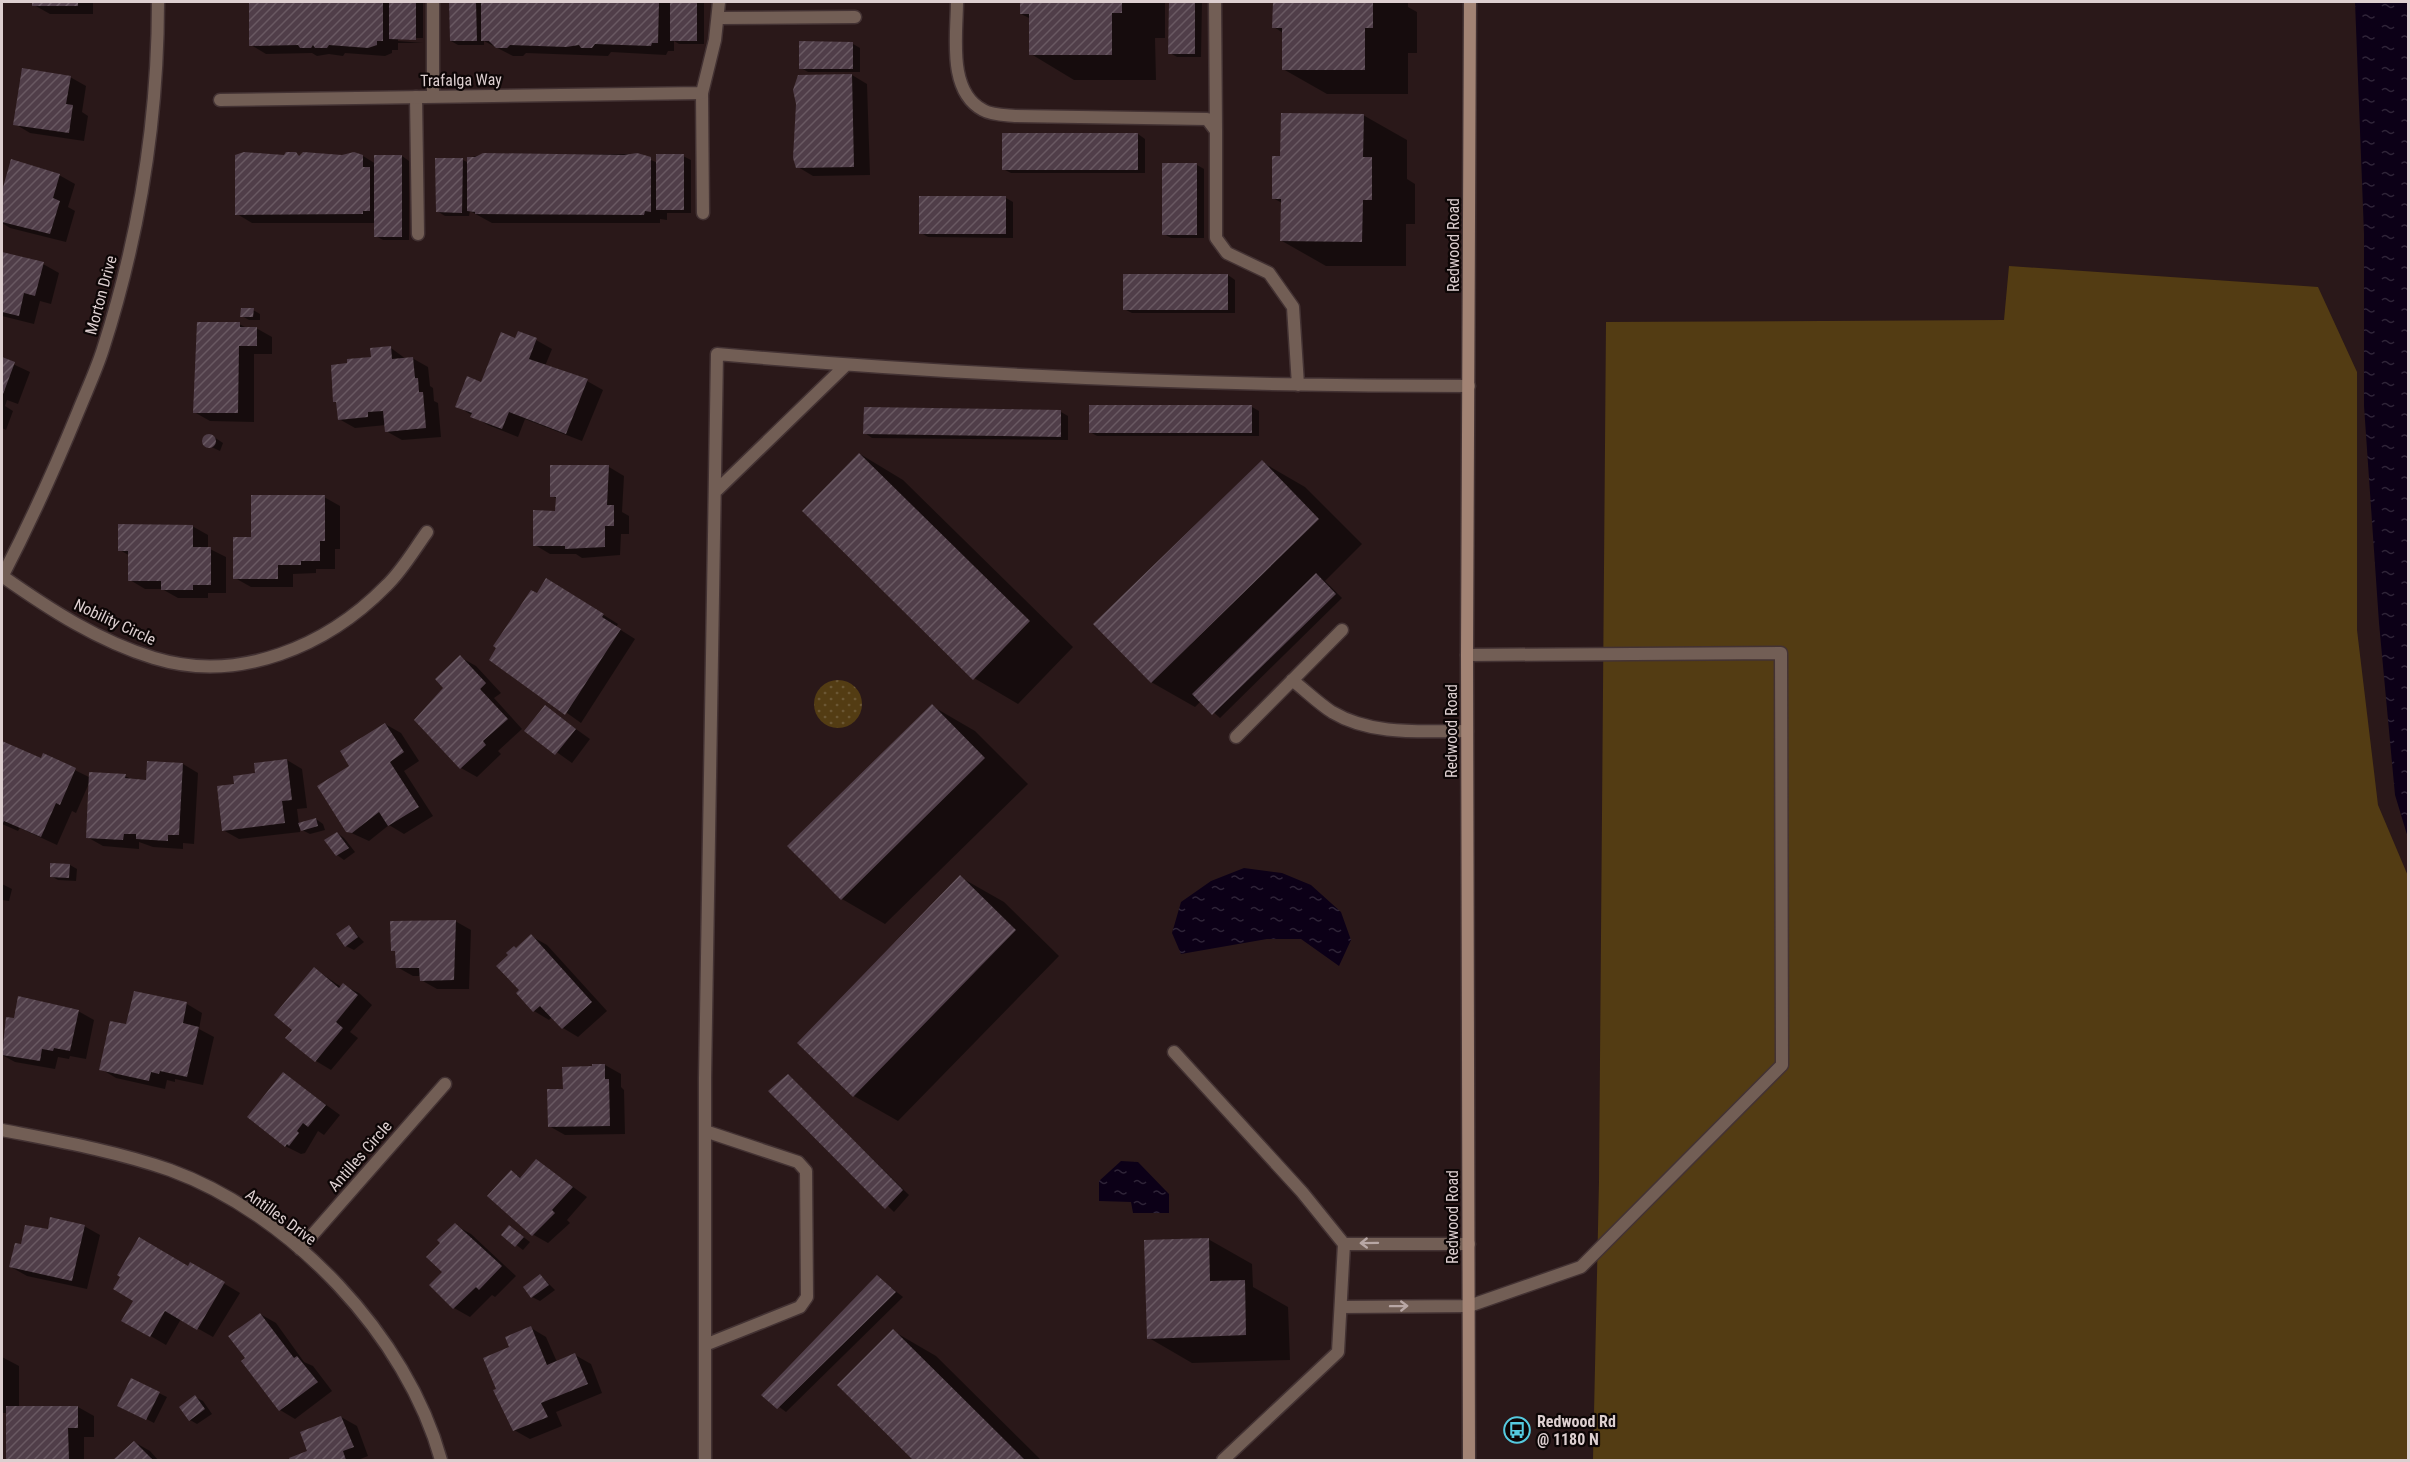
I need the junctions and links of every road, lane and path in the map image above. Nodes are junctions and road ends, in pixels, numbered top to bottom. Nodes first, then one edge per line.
1 (158, 2) edge
2 (433, 2) edge
3 (719, 2) edge
4 (957, 2) edge
5 (1215, 2) edge
6 (1470, 2) edge
7 (855, 17) dead end
8 (718, 18) junction
9 (702, 93) junction
10 (416, 97) junction
11 (433, 97) junction
12 (220, 100) dead end
13 (1216, 131) junction
14 (703, 213) dead end
15 (418, 234) dead end
16 (846, 365) junction
17 (1298, 385) junction
18 (1469, 386) junction
19 (715, 492) junction
20 (427, 532) dead end
21 (2, 577) edge
22 (1342, 630) dead end
23 (1467, 655) junction
24 (1293, 680) junction
25 (1467, 731) junction
26 (1236, 737) dead end
27 (1174, 1052) dead end
28 (445, 1084) dead end
29 (2, 1130) edge
30 (705, 1131) junction
31 (1344, 1244) junction
32 (1469, 1244) junction
33 (300, 1249) junction
34 (1469, 1306) junction
35 (1341, 1307) junction
36 (705, 1345) junction
37 (441, 1461) edge
38 (705, 1461) edge
39 (1223, 1461) edge
40 (1469, 1461) edge

1 - 21 street, Morton Drive
2 - 11 street
3 - 8 street
4 - 13 street
5 - 13 street
6 - 18 main road, Redwood Road
7 - 8 street
8 - 9 street
9 - 11 street, Trafalga Way
9 - 14 street
10 - 11 street, Trafalga Way
10 - 12 street, Trafalga Way
10 - 15 street
13 - 17 street
16 - 17 street
16 - 19 street
16 - 19 street
17 - 18 street
18 - 23 main road, Redwood Road
19 - 30 street
20 - 21 street, Nobility Circle
22 - 24 street
23 - 25 main road, Redwood Road
23 - 34 street
24 - 25 street
24 - 26 street
25 - 32 main road, Redwood Road
27 - 31 street
28 - 33 street, Antilles Circle
29 - 33 street, Antilles Drive
30 - 36 street
30 - 36 street
32 -> 31 street
31 - 35 street
32 - 34 main road, Redwood Road
33 - 37 street, Antilles Drive
35 -> 34 street
34 - 40 main road, Redwood Road
35 - 39 street
36 - 38 street

